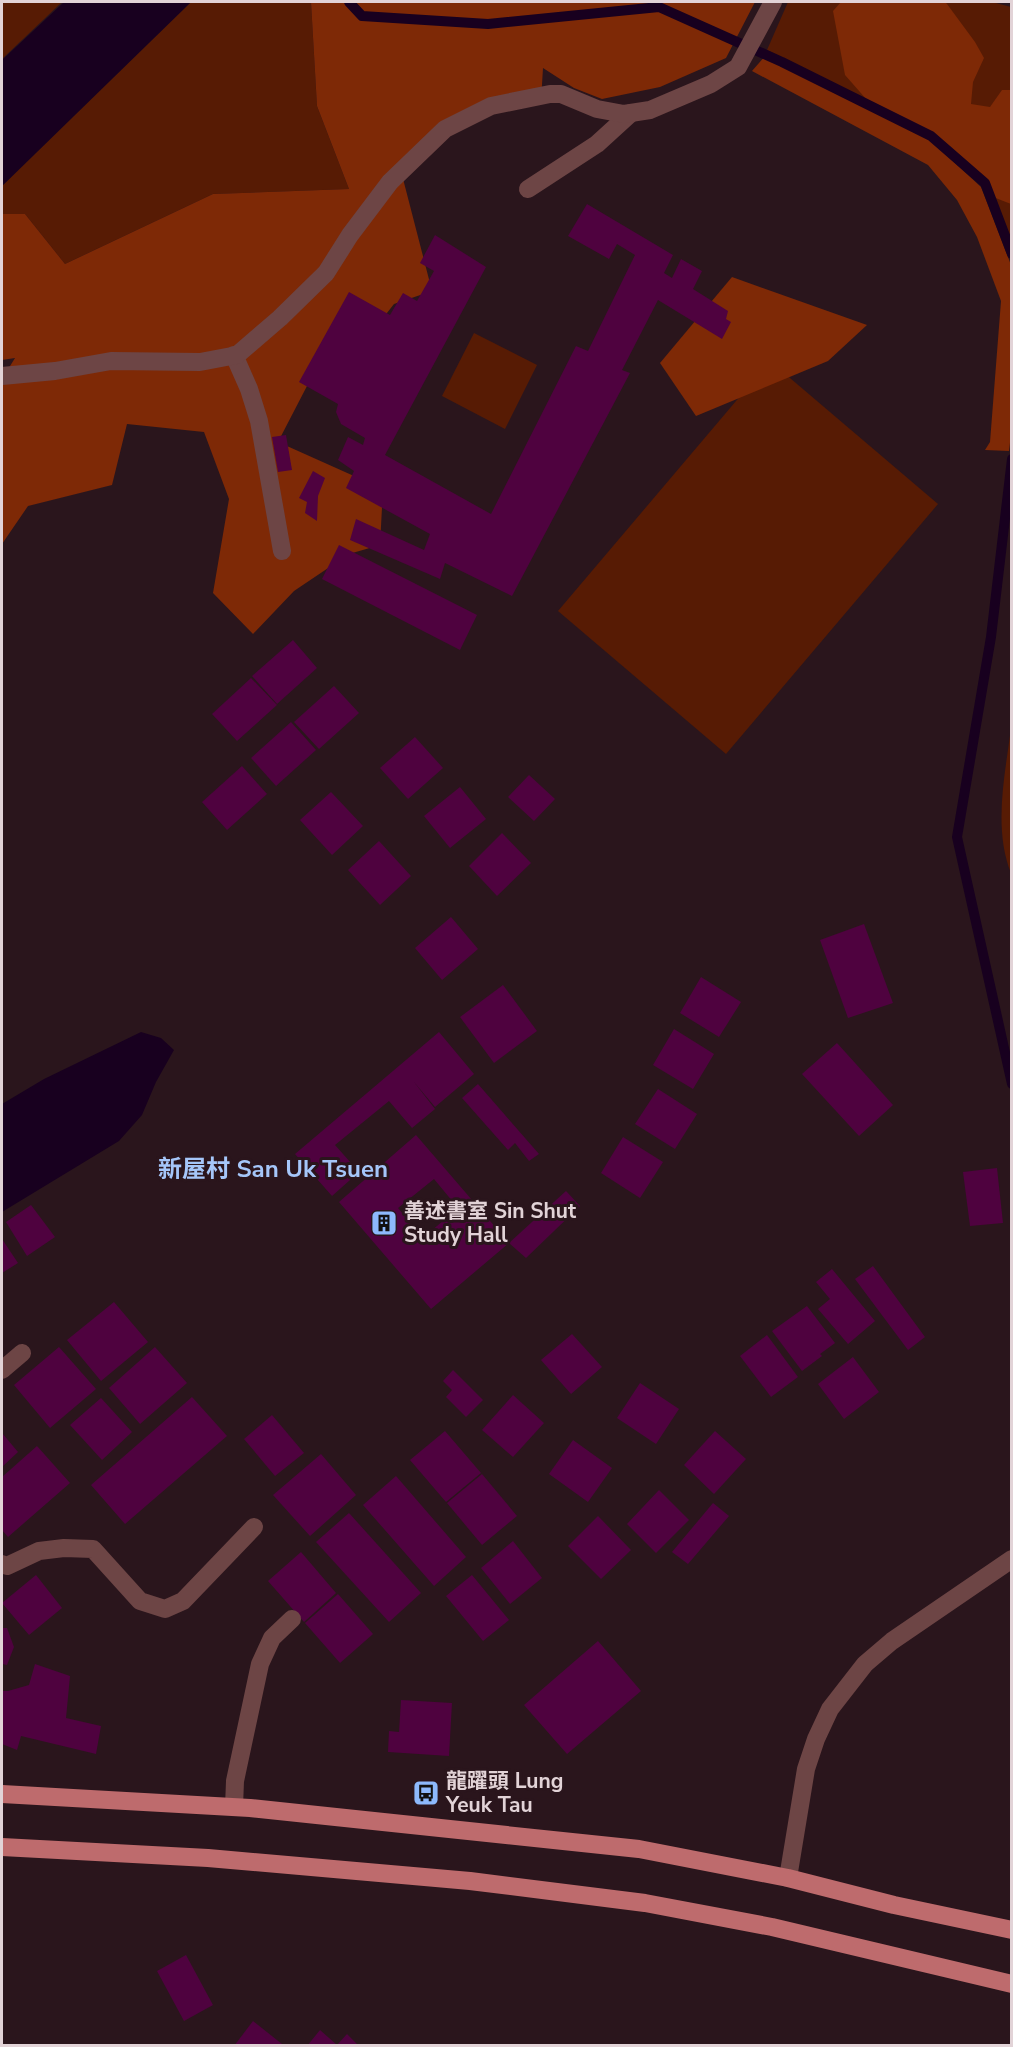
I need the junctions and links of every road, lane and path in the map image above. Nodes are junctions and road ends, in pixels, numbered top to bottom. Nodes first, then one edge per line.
1 (773, 2) edge
2 (631, 113) junction
3 (528, 189) dead end
4 (234, 356) junction
5 (2, 376) edge
6 (282, 551) dead end
7 (22, 1353) dead end
8 (2, 1370) edge
9 (254, 1527) dead end
10 (1011, 1558) edge
11 (2, 1564) edge
12 (292, 1619) dead end
13 (2, 1794) edge
14 (234, 1807) junction
15 (2, 1847) edge
16 (788, 1878) junction
17 (1011, 1930) edge
18 (1011, 1984) edge

1 - 2 street
2 - 3 street
2 - 4 street
4 - 5 street
4 - 6 street
7 - 8 street
9 - 11 street
10 - 16 street
12 - 14 street
13 - 14 main road
14 - 16 main road
15 - 18 main road
16 - 17 main road

